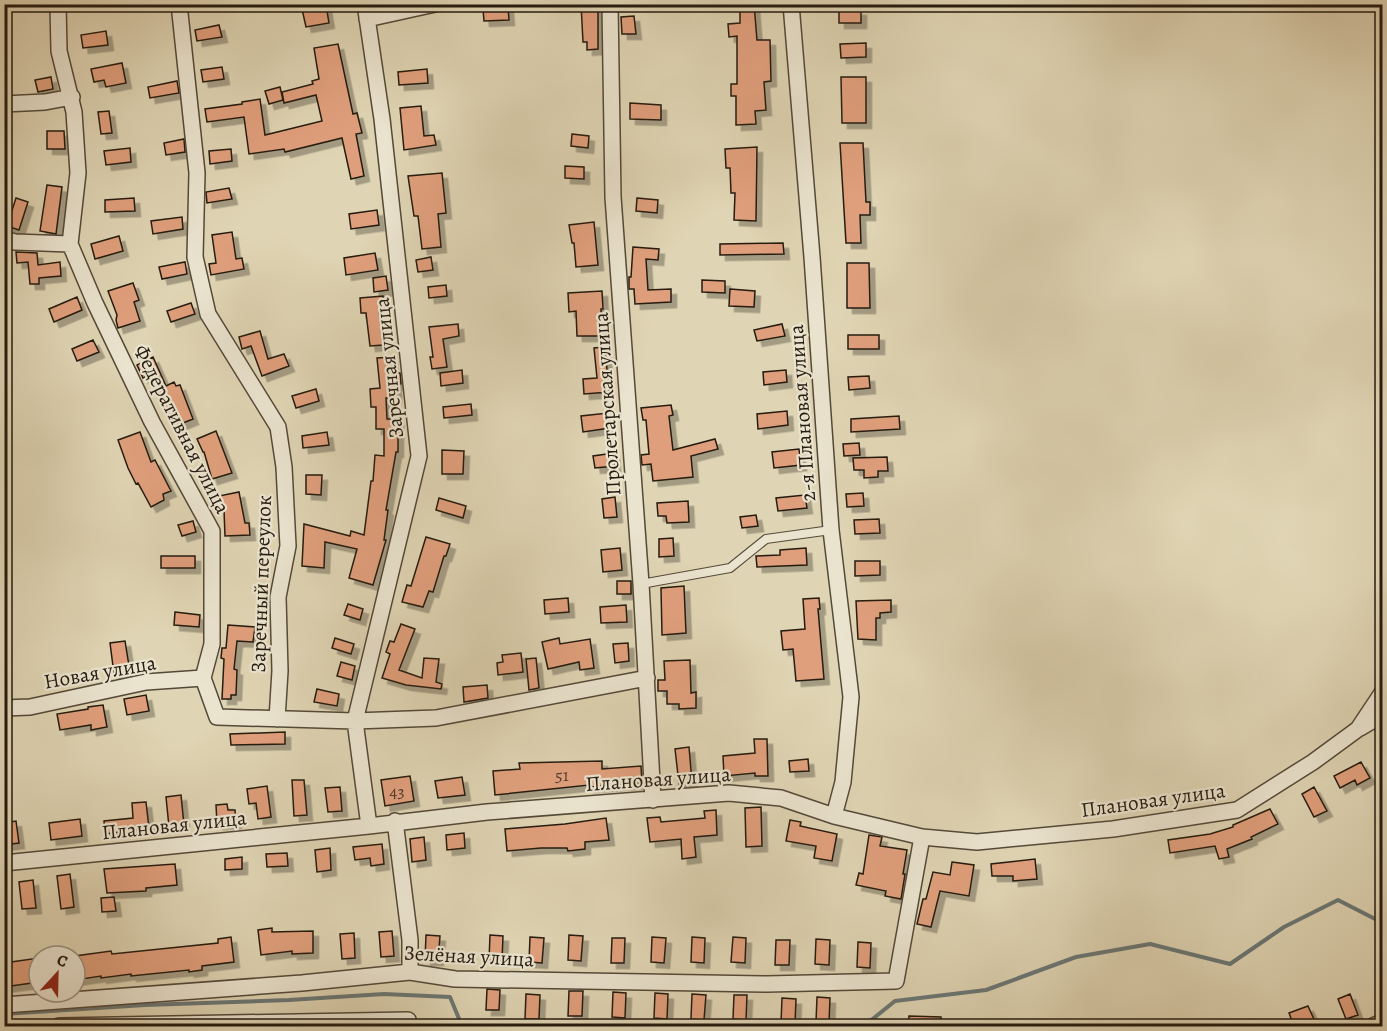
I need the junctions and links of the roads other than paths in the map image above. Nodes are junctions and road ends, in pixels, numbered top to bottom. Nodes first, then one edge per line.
1 (58, 4) edge
2 (179, 4) edge
3 (435, 4) edge
4 (610, 4) edge
5 (791, 4) edge
6 (366, 12) edge
7 (72, 97) junction
8 (4, 104) edge
9 (4, 239) edge
10 (70, 244) junction
11 (831, 530) junction
12 (641, 584) junction
13 (203, 678) junction
14 (646, 678) junction
15 (1383, 693) edge
16 (4, 708) edge
17 (1383, 715) edge
18 (277, 719) junction
19 (355, 721) junction
20 (1358, 729) junction
21 (653, 800) junction
22 (834, 816) junction
23 (395, 821) junction
24 (369, 826) junction
25 (922, 837) junction
26 (4, 863) edge
27 (410, 972) junction
28 (4, 1005) edge
29 (408, 1023) edge
30 (59, 1026) edge

1 - 7 street, Федеративная улица
2 - 18 street, Заречный переулок
3 - 6 street
4 - 12 street, Пролетарская улица
5 - 11 street, 2-я Плановая улица
6 - 19 street, Заречная улица
7 - 8 street
7 - 10 street, Федеративная улица
9 - 10 street
10 - 13 street, Федеративная улица
11 - 12 lane
11 - 22 street, 2-я Плановая улица
12 - 14 street, Пролетарская улица
13 - 16 street, Новая улица
13 - 18 street
14 - 19 street
14 - 21 street, Пролетарская улица
15 - 20 street, Плановая улица
17 - 20 street, Плановая улица
18 - 19 street
19 - 24 street, Заречная улица
20 - 25 street, Плановая улица
21 - 22 street, Плановая улица
21 - 23 street, Плановая улица
22 - 25 street, Плановая улица
23 - 24 street, Плановая улица
23 - 27 street
24 - 26 street, Плановая улица
25 - 27 street, Зелёная улица
27 - 28 street, Зелёная улица
29 - 30 street

